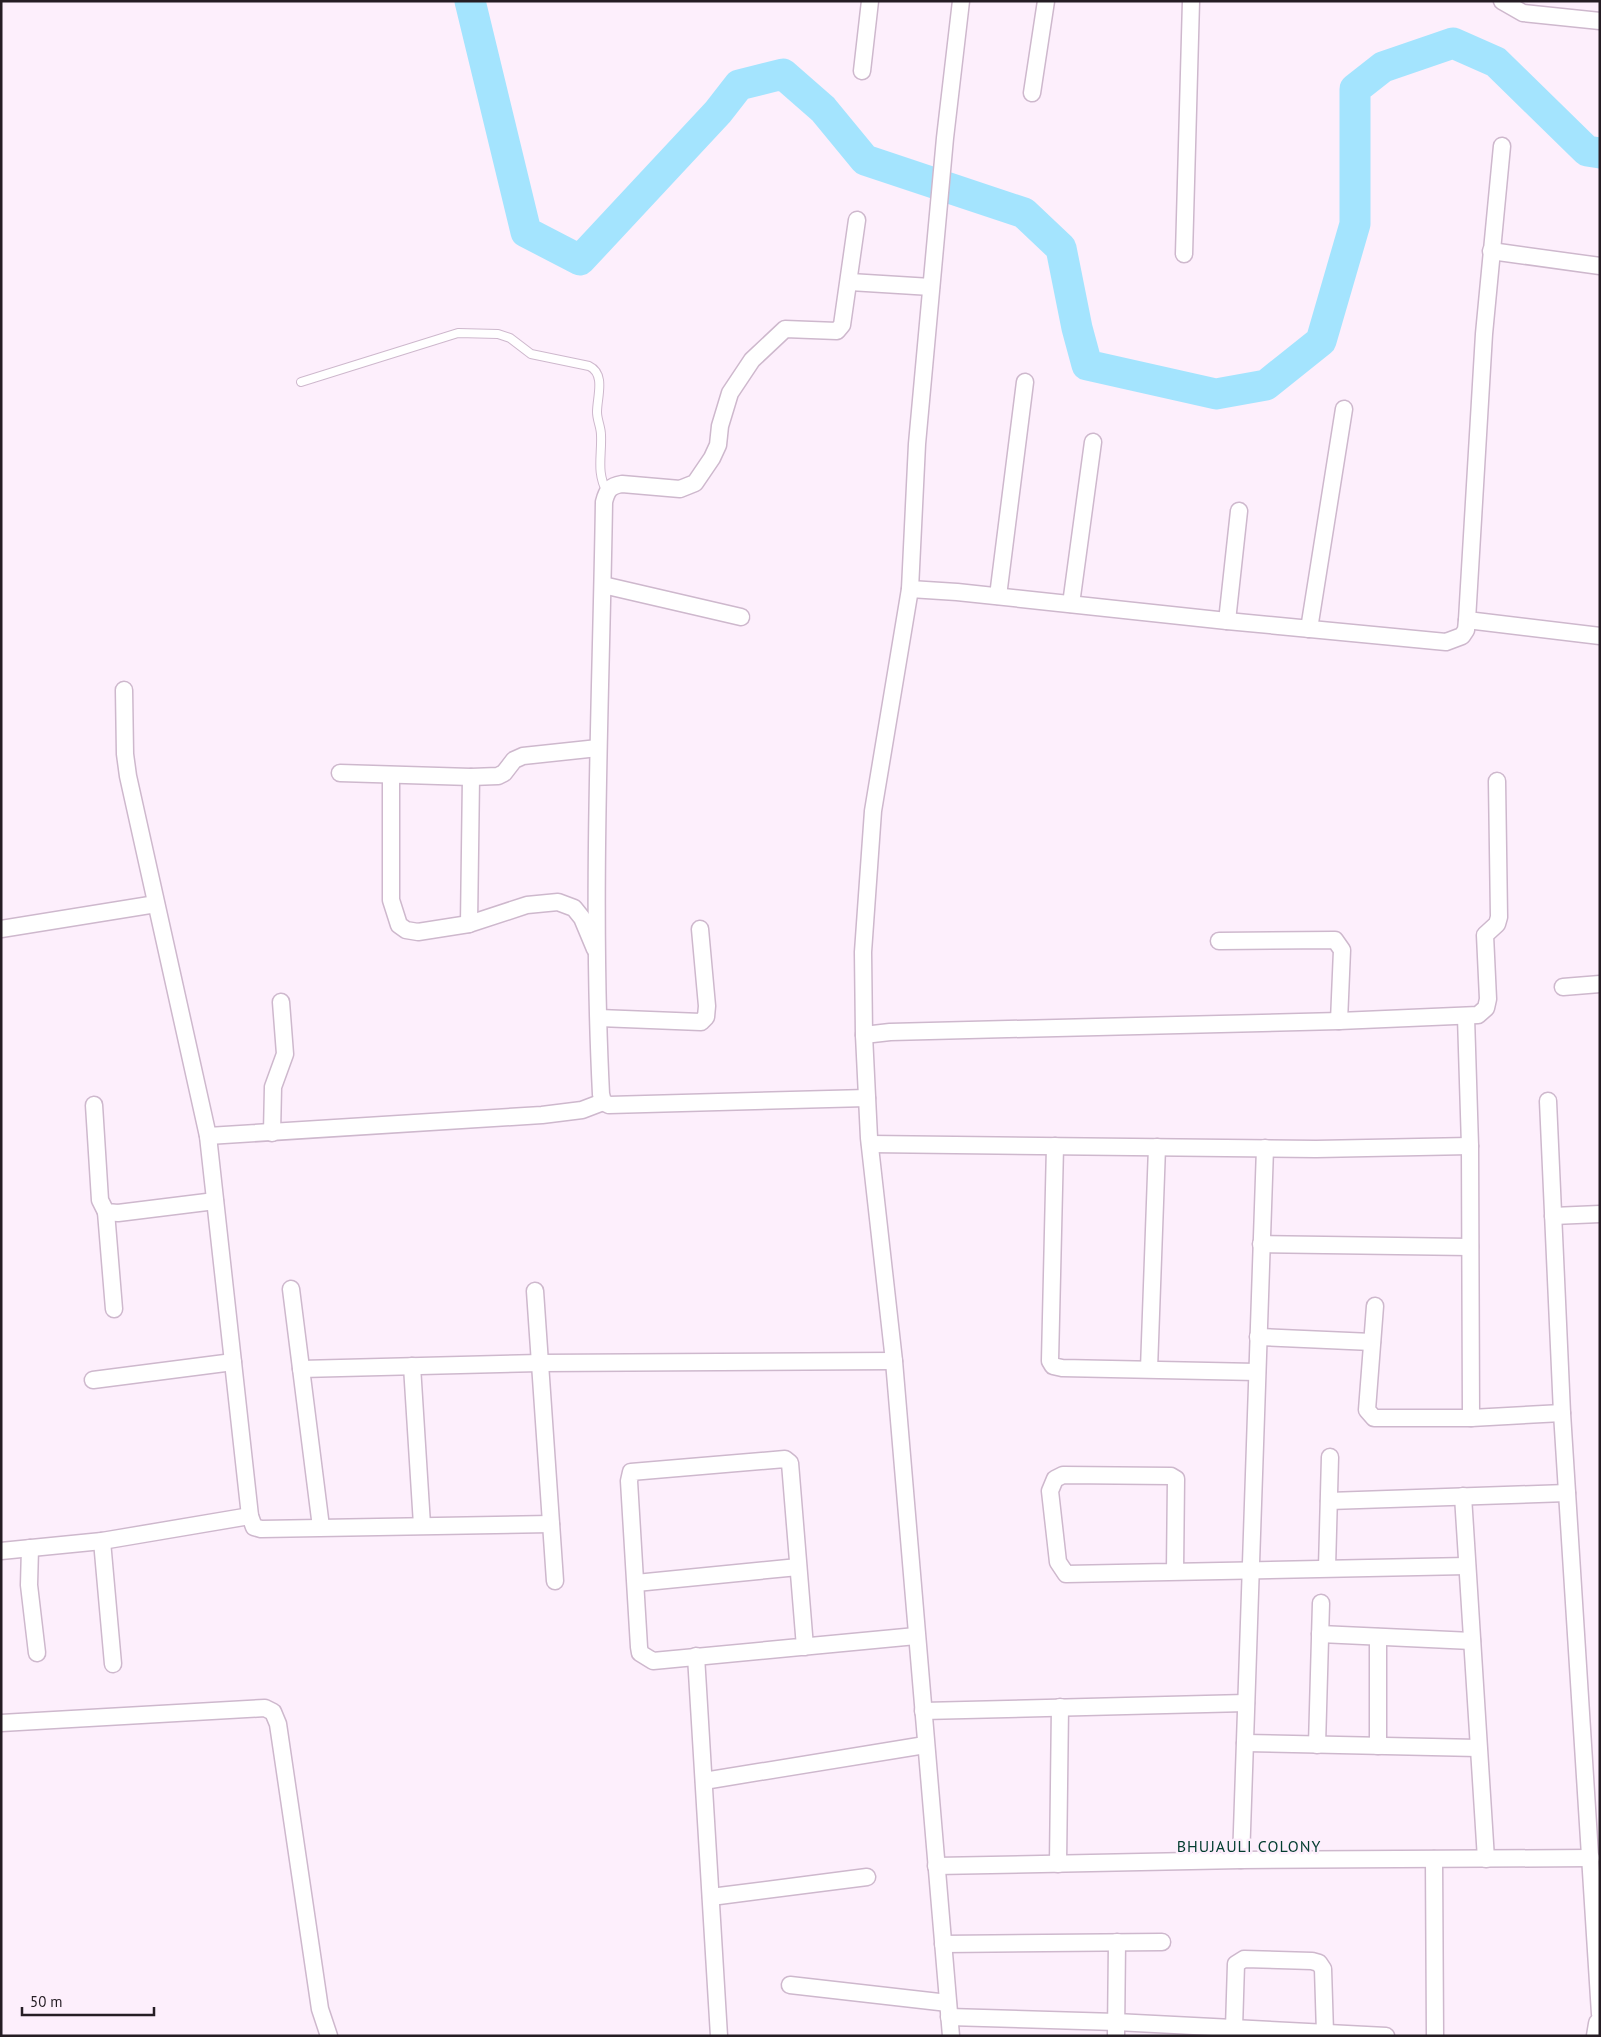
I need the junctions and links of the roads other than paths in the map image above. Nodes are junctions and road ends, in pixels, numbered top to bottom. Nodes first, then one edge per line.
1 (870, 1) edge
2 (961, 1) edge
3 (1046, 1) edge
4 (1192, 1) edge
5 (1502, 1) edge
6 (1600, 21) edge
7 (862, 71) dead end
8 (1032, 93) dead end
9 (1502, 146) dead end
10 (857, 220) dead end
11 (1492, 251) junction
12 (1184, 254) dead end
13 (1600, 266) edge
14 (850, 282) junction
15 (931, 287) junction
16 (301, 382) dead end
17 (1025, 382) dead end
18 (1344, 410) dead end
19 (1093, 442) dead end
20 (607, 492) junction
21 (1239, 511) dead end
22 (603, 585) junction
23 (910, 589) junction
24 (998, 596) junction
25 (1071, 604) junction
26 (741, 617) dead end
27 (1467, 620) junction
28 (1227, 621) junction
29 (1309, 629) junction
30 (1600, 636) edge
31 (124, 690) dead end
32 (598, 748) junction
33 (340, 773) dead end
34 (391, 775) junction
35 (471, 777) junction
36 (1497, 781) dead end
37 (156, 904) junction
38 (469, 924) junction
39 (1, 928) edge
40 (700, 929) dead end
41 (1219, 941) dead end
42 (598, 957) junction
43 (1600, 984) edge
44 (1563, 987) dead end
45 (281, 1002) dead end
46 (1466, 1017) junction
47 (599, 1018) junction
48 (1340, 1021) junction
49 (864, 1035) junction
50 (867, 1098) junction
51 (1548, 1101) dead end
52 (604, 1102) junction
53 (94, 1105) dead end
54 (272, 1132) junction
55 (208, 1136) junction
56 (870, 1144) junction
57 (1055, 1146) junction
58 (1470, 1146) junction
59 (1158, 1147) junction
60 (1265, 1148) junction
61 (215, 1200) junction
62 (106, 1212) junction
63 (1600, 1214) edge
64 (1553, 1216) junction
65 (1261, 1244) junction
66 (1470, 1247) junction
67 (291, 1289) dead end
68 (535, 1291) dead end
69 (1375, 1306) dead end
70 (114, 1309) dead end
71 (1258, 1337) junction
72 (1372, 1342) junction
73 (894, 1361) junction
74 (233, 1362) junction
75 (540, 1363) junction
76 (412, 1366) junction
77 (301, 1369) junction
78 (1149, 1369) junction
79 (1257, 1372) junction
80 (93, 1380) dead end
81 (1562, 1414) junction
82 (1471, 1418) junction
83 (1330, 1457) dead end
84 (1567, 1492) junction
85 (1463, 1496) junction
86 (1329, 1501) junction
87 (250, 1516) junction
88 (551, 1524) junction
89 (422, 1525) junction
90 (322, 1527) junction
91 (102, 1541) junction
92 (30, 1548) junction
93 (1, 1550) edge
94 (1467, 1566) junction
95 (798, 1567) junction
96 (1327, 1568) junction
97 (1251, 1570) junction
98 (1175, 1571) junction
99 (555, 1580) dead end
100 (636, 1583) junction
101 (1321, 1603) dead end
102 (1320, 1634) junction
103 (916, 1636) junction
104 (1378, 1637) junction
105 (1472, 1641) junction
106 (805, 1646) junction
107 (37, 1653) dead end
108 (696, 1656) junction
109 (113, 1664) dead end
110 (1246, 1703) junction
111 (1060, 1707) junction
112 (923, 1710) junction
113 (1, 1723) edge
114 (1245, 1743) junction
115 (925, 1745) junction
116 (1316, 1745) junction
117 (1378, 1746) junction
118 (1478, 1748) junction
119 (704, 1780) junction
120 (1591, 1858) junction
121 (1434, 1859) junction
122 (1486, 1859) junction
123 (1241, 1860) junction
124 (1058, 1864) junction
125 (936, 1866) junction
126 (867, 1877) dead end
127 (711, 1897) junction
128 (1117, 1942) junction
129 (1162, 1942) dead end
130 (943, 1944) junction
131 (790, 1985) dead end
132 (949, 2010) junction
133 (1600, 2014) edge
134 (1600, 2024) edge
135 (1234, 2028) junction
136 (1116, 2029) edge
137 (1325, 2033) junction
138 (328, 2036) edge
139 (719, 2036) edge
140 (951, 2036) edge
141 (1386, 2036) edge
142 (1435, 2036) edge
143 (1598, 2036) edge

1 - 7 street
2 - 15 street
3 - 8 street
4 - 12 street
5 - 6 street
9 - 11 street
10 - 14 street
11 - 13 street
11 - 27 street
14 - 15 street
14 - 20 street
15 - 23 street
16 - 20 lane
17 - 24 street
18 - 29 street
19 - 25 street
20 - 22 street
21 - 28 street
22 - 26 street
22 - 32 street
23 - 24 street
23 - 49 street
24 - 25 street
25 - 28 street
27 - 29 street
27 - 30 street
28 - 29 street
31 - 37 street
32 - 35 street
32 - 42 street
33 - 34 street
34 - 35 street
34 - 38 street
35 - 38 street
36 - 46 street
37 - 39 street
37 - 55 street
38 - 42 street
40 - 47 street
41 - 48 street
42 - 47 street
43 - 44 street
45 - 54 street
46 - 48 street
46 - 58 street
47 - 52 street
48 - 49 street
49 - 50 street
50 - 52 street
50 - 56 street
51 - 64 street
52 - 54 street
53 - 62 street
54 - 55 street
55 - 61 street
56 - 57 street
56 - 73 street
57 - 59 street
57 - 78 street
58 - 60 street
58 - 66 street
59 - 60 street
59 - 78 street
60 - 65 street
61 - 62 street
61 - 74 street
62 - 70 street
63 - 64 street
64 - 81 street
65 - 66 street
65 - 71 street
66 - 82 street
67 - 77 street
68 - 75 street
69 - 72 street
71 - 72 street
71 - 79 street
72 - 82 street
73 - 75 street
73 - 103 street
74 - 80 street
74 - 87 street
75 - 76 street
75 - 88 street
76 - 77 street
76 - 89 street
77 - 90 street
78 - 79 street
79 - 97 street
81 - 82 street
81 - 84 street
83 - 86 street
84 - 85 street
84 - 120 street
85 - 86 street
85 - 94 street
86 - 96 street
87 - 90 street
87 - 91 street
88 - 89 street
88 - 99 street
89 - 90 street
91 - 92 street
91 - 109 street
92 - 93 street
92 - 107 street
94 - 96 street
94 - 105 street
95 - 100 street
95 - 100 street
95 - 106 street
96 - 97 street
97 - 98 street
97 - 110 street
98 - 98 street
100 - 108 street
101 - 102 street
102 - 104 street
102 - 116 street
103 - 106 street
103 - 112 street
104 - 105 street
104 - 117 street
105 - 118 street
106 - 108 street
108 - 119 street
110 - 111 street
110 - 114 street
111 - 112 street
111 - 124 street
112 - 115 street
113 - 138 street
114 - 116 street
114 - 123 street
115 - 119 street
115 - 125 street
116 - 117 street
117 - 118 street
118 - 122 street
119 - 127 street
120 - 122 street
120 - 133 street
121 - 122 street
121 - 123 street
121 - 142 street
123 - 124 street
124 - 125 street
125 - 130 street
126 - 127 street
127 - 139 street
128 - 129 street
128 - 130 street
128 - 136 street
130 - 132 street
131 - 132 street
132 - 136 street
132 - 140 street
134 - 143 street
135 - 136 street
135 - 137 street
135 - 137 street
137 - 141 street

